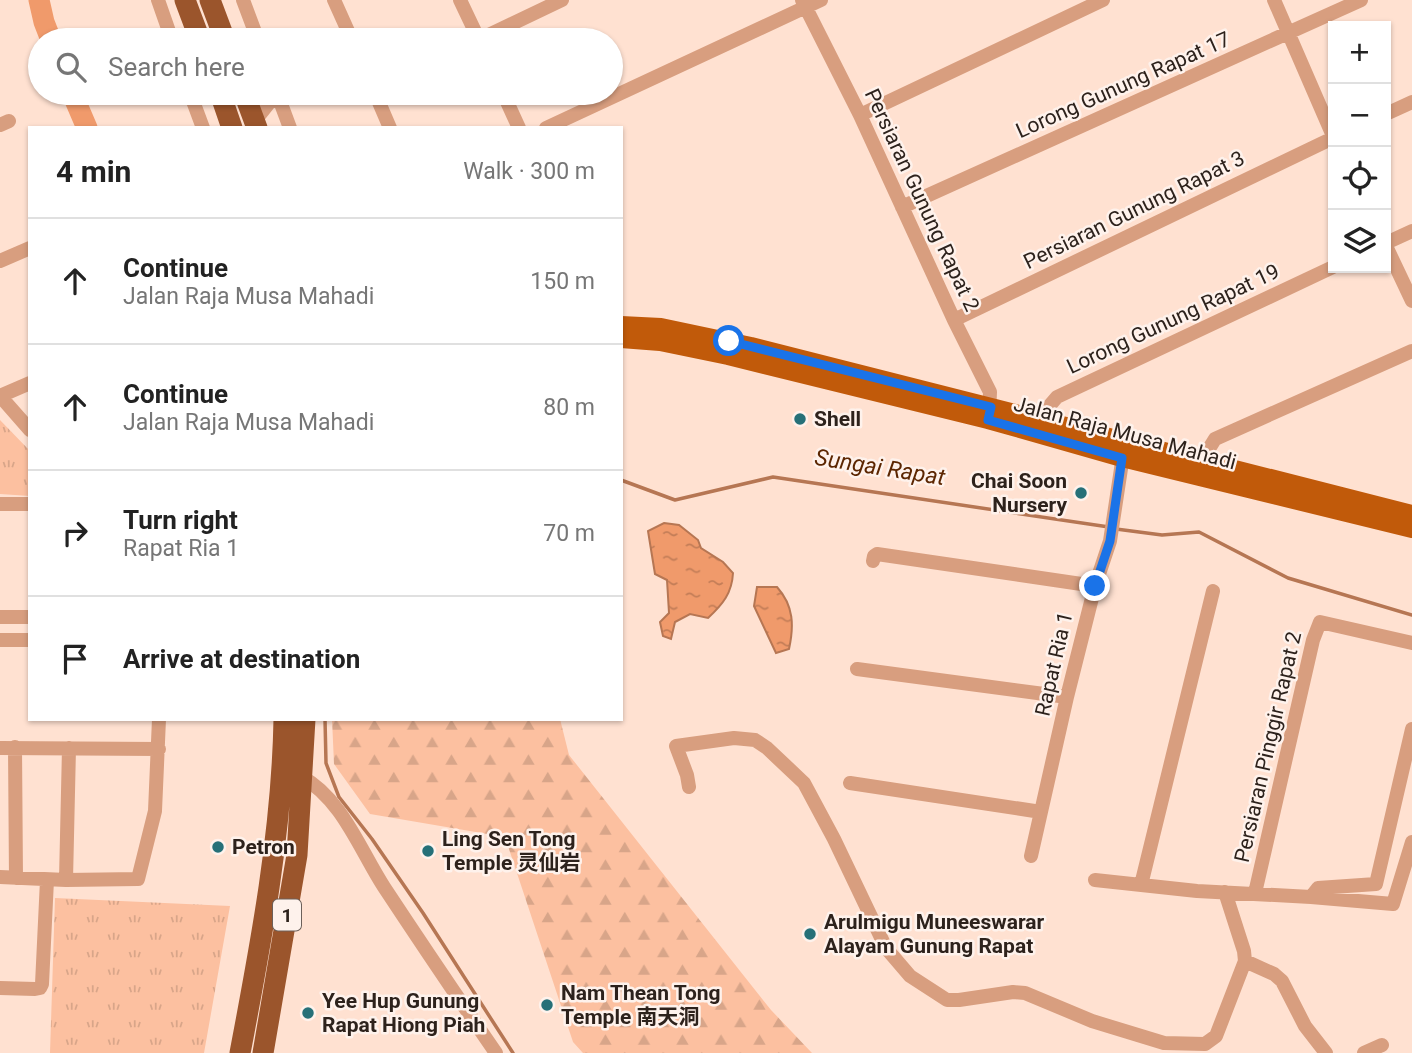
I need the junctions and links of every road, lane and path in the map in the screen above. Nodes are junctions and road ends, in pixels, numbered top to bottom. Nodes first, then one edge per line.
1 (158, 0) edge
2 (185, 0) edge
3 (210, 0) edge
4 (243, 0) edge
5 (334, 0) edge
6 (460, 0) edge
7 (562, 0) edge
8 (821, 0) edge
9 (1103, 0) edge
10 (1275, 0) edge
11 (1361, 0) edge
12 (804, 4) edge
13 (168, 28) edge
14 (196, 28) edge
15 (220, 28) edge
16 (254, 28) edge
17 (347, 28) edge
18 (473, 28) edge
19 (504, 28) edge
20 (1289, 33) junction
21 (623, 91) edge
22 (1412, 102) edge
23 (194, 105) edge
24 (224, 105) edge
25 (248, 105) edge
26 (268, 105) edge
27 (281, 105) edge
28 (380, 105) edge
29 (508, 105) edge
30 (594, 105) edge
31 (1391, 112) edge
32 (860, 115) junction
33 (256, 125) edge
34 (1328, 125) edge
35 (202, 126) edge
36 (231, 126) edge
37 (289, 126) edge
38 (389, 126) edge
39 (518, 126) edge
40 (550, 126) edge
41 (1328, 139) edge
42 (902, 208) junction
43 (1412, 231) edge
44 (1391, 242) edge
45 (28, 249) edge
46 (1391, 255) edge
47 (0, 261) edge
48 (1328, 269) edge
49 (1412, 301) edge
50 (954, 320) junction
51 (623, 325) edge
52 (623, 339) edge
53 (1412, 351) edge
54 (28, 384) edge
55 (0, 396) edge
56 (990, 413) junction
57 (1038, 419) junction
58 (28, 428) edge
59 (1124, 450) junction
60 (1202, 460) junction
61 (0, 504) edge
62 (28, 504) edge
63 (1412, 514) edge
64 (1412, 528) edge
65 (873, 561) dead end
66 (1095, 586) junction
67 (1213, 591) dead end
68 (0, 617) edge
69 (28, 617) edge
70 (0, 640) edge
71 (28, 640) edge
72 (1412, 643) edge
73 (857, 669) dead end
74 (1067, 697) junction
75 (159, 721) edge
76 (284, 721) edge
77 (305, 721) edge
78 (1412, 729) edge
79 (15, 747) junction
80 (0, 748) edge
81 (69, 748) junction
82 (159, 749) junction
83 (302, 777) junction
84 (850, 783) dead end
85 (689, 787) dead end
86 (1041, 812) junction
87 (1412, 842) edge
88 (1031, 856) dead end
89 (0, 877) edge
90 (16, 878) junction
91 (47, 880) junction
92 (66, 880) junction
93 (1096, 880) dead end
94 (1141, 885) junction
95 (1225, 892) junction
96 (1255, 894) junction
97 (1311, 897) junction
98 (1245, 961) junction
99 (0, 988) edge
100 (1382, 1045) dead end
101 (240, 1053) edge
102 (263, 1053) edge
103 (496, 1053) edge
104 (1326, 1053) edge
105 (1364, 1053) edge

1 - 13 street
2 - 14 highway
3 - 15 highway
4 - 16 street
5 - 17 street
6 - 18 street
7 - 19 street
8 - 12 street
9 - 32 street
10 - 20 street
11 - 20 street, Lorong Gunung Rapat 17
12 - 21 street
12 - 32 street, Persiaran Gunung Rapat 2
20 - 34 street
20 - 42 street, Lorong Gunung Rapat 17
22 - 31 street
23 - 35 street
24 - 36 highway
25 - 33 highway
26 - 33 street
27 - 37 street
28 - 38 street
29 - 39 street
30 - 40 street
32 - 42 street, Persiaran Gunung Rapat 2
41 - 50 street, Persiaran Gunung Rapat 3
42 - 50 street, Persiaran Gunung Rapat 2
43 - 44 street
45 - 47 street
46 - 49 street
48 - 57 street, Lorong Gunung Rapat 19
50 - 56 street, Persiaran Gunung Rapat 2
51 - 56 main road, Jalan Raja Musa Mahadi
52 - 56 main road, Jalan Raja Musa Mahadi
53 - 60 street
54 - 55 street
55 - 58 street
56 - 57 main road, Jalan Raja Musa Mahadi
56 - 59 main road, Jalan Raja Musa Mahadi
57 - 59 main road, Jalan Raja Musa Mahadi
59 - 60 main road, Jalan Raja Musa Mahadi
59 - 64 main road, Jalan Raja Musa Mahadi
59 - 66 street, Rapat Ria 1
60 - 63 main road, Jalan Raja Musa Mahadi
61 - 62 street
65 - 66 street
66 - 74 street, Rapat Ria 1
67 - 94 street
68 - 69 street
70 - 71 street
72 - 96 street, Persiaran Pinggir Rapat 2
73 - 74 street
74 - 86 street, Rapat Ria 1
75 - 82 street
76 - 101 highway, 1
77 - 83 highway, 1
78 - 97 street
79 - 80 street
79 - 81 street
79 - 90 street
81 - 82 street
81 - 92 street
82 - 92 street
83 - 102 highway, 1
83 - 103 street
84 - 86 street
85 - 98 street
86 - 88 street, Rapat Ria 1
87 - 97 street
89 - 90 street
90 - 91 street
91 - 92 street
91 - 99 street
93 - 94 street
94 - 95 street
95 - 96 street
95 - 98 street
96 - 97 street
98 - 104 street
100 - 105 street

